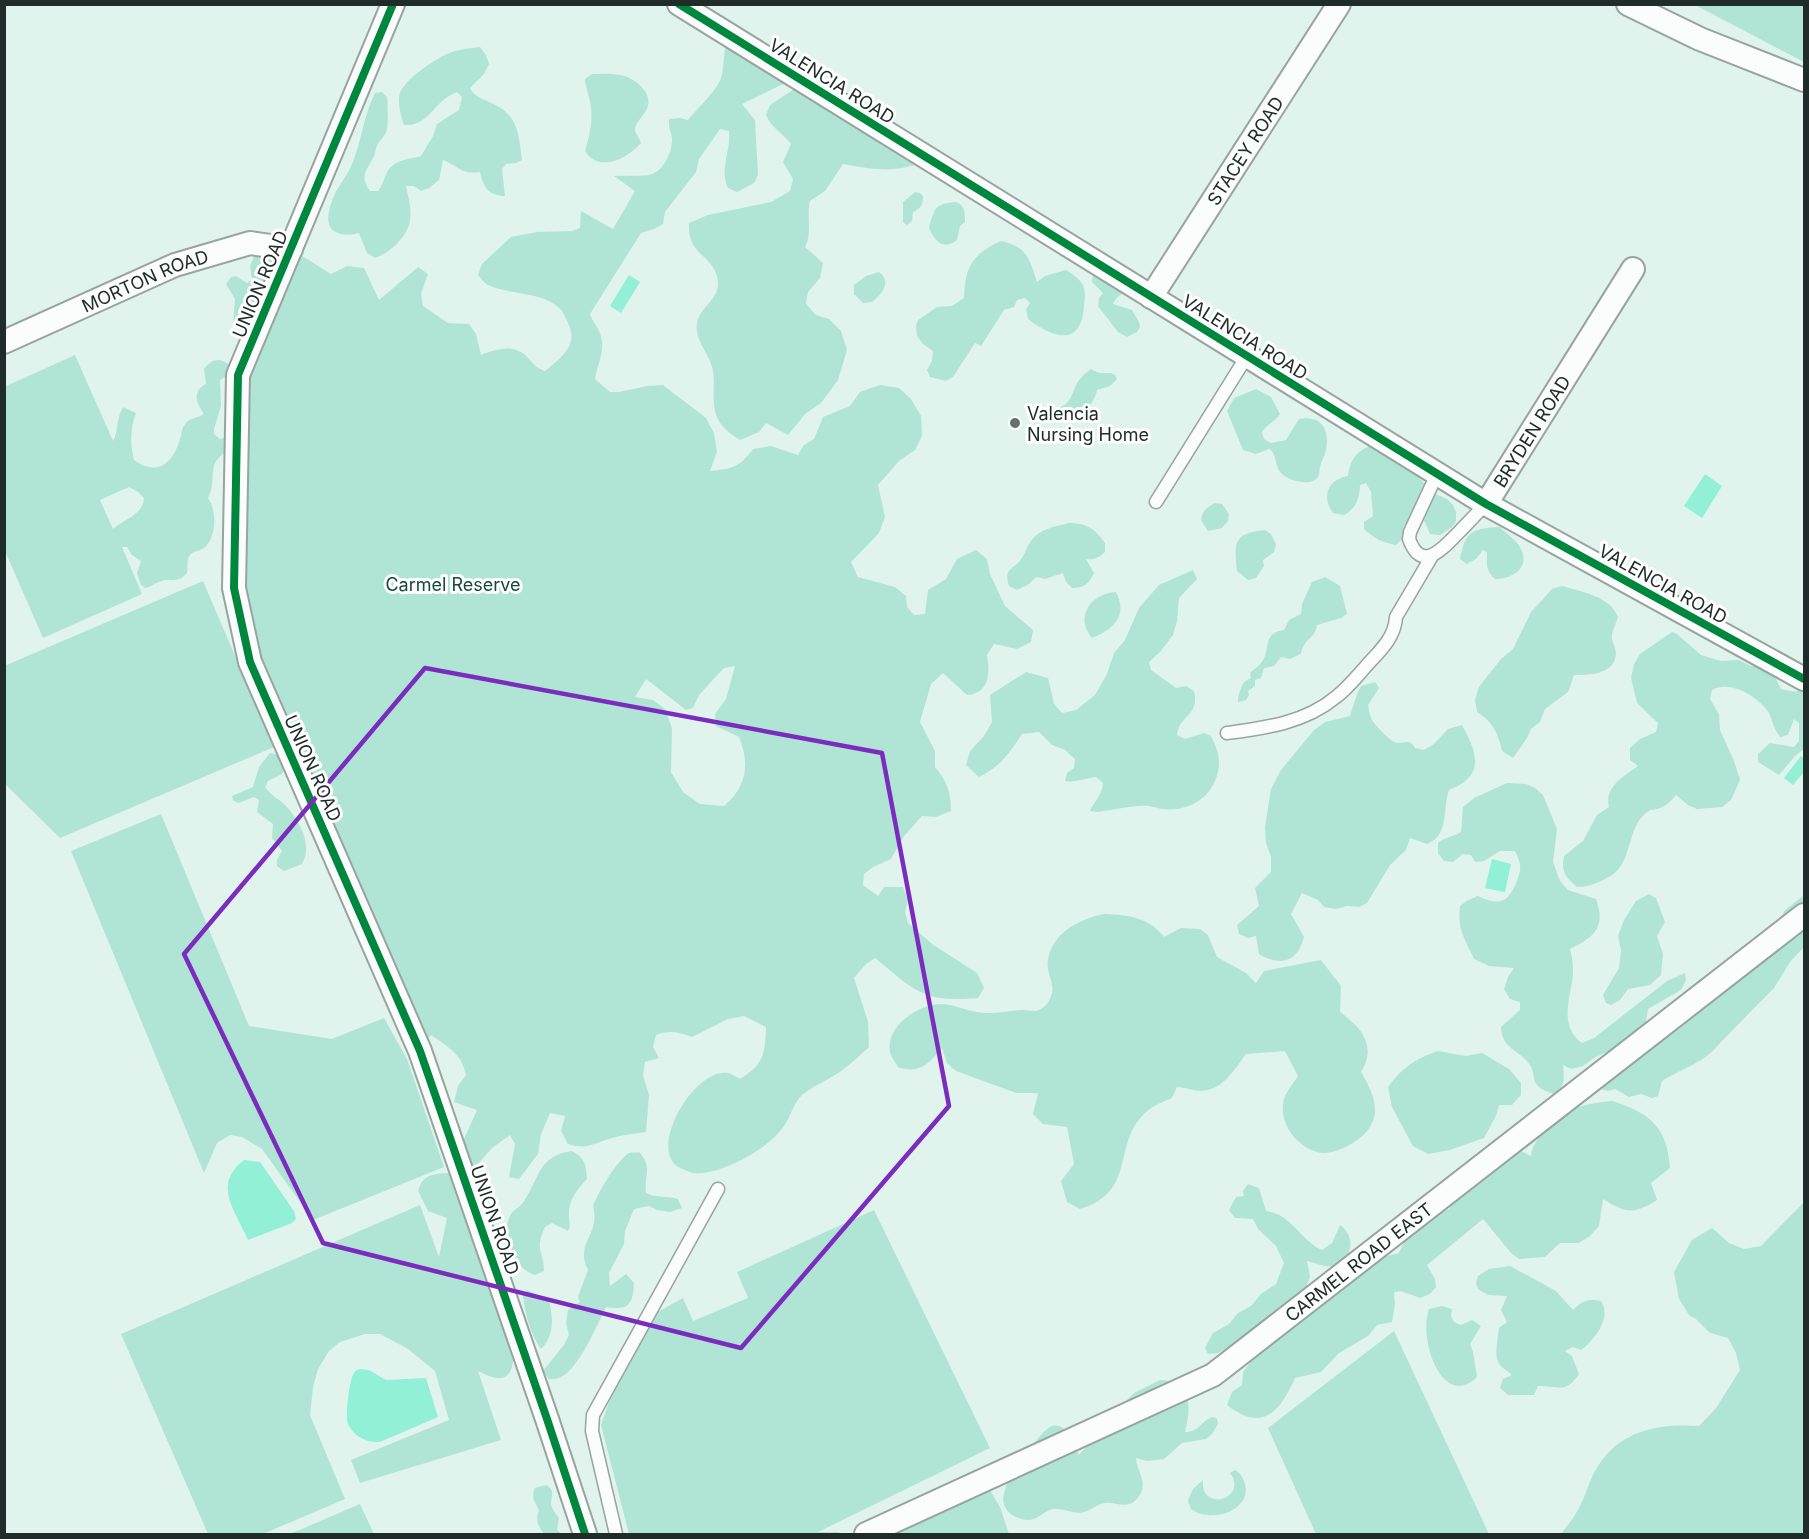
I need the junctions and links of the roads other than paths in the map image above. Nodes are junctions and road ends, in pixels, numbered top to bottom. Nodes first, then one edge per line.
1 (393, 4) edge
2 (679, 4) edge
3 (1339, 4) edge
4 (1628, 4) edge
5 (1804, 80) edge
6 (291, 249) junction
7 (1633, 269) dead end
8 (1151, 297) junction
9 (4, 342) edge
10 (1247, 356) junction
11 (1437, 474) junction
12 (1156, 502) dead end
13 (1486, 504) junction
14 (1432, 556) junction
15 (1804, 680) edge
16 (1227, 733) dead end
17 (1804, 915) edge
18 (718, 1190) dead end
19 (585, 1534) edge
20 (616, 1534) edge
21 (866, 1534) edge

1 - 6 street, UNION ROAD
2 - 8 street, VALENCIA ROAD
3 - 8 street, STACEY ROAD
4 - 5 street
6 - 9 street, MORTON ROAD
6 - 19 street, UNION ROAD
7 - 13 street, BRYDEN ROAD
8 - 10 street, VALENCIA ROAD
10 - 11 street, VALENCIA ROAD
10 - 12 lane
11 - 13 street, VALENCIA ROAD
11 - 14 lane
13 - 14 lane, BRYDEN ROAD
13 - 15 street, VALENCIA ROAD
14 - 16 lane, BRYDEN ROAD
17 - 21 street, CARMEL ROAD EAST
18 - 20 lane

